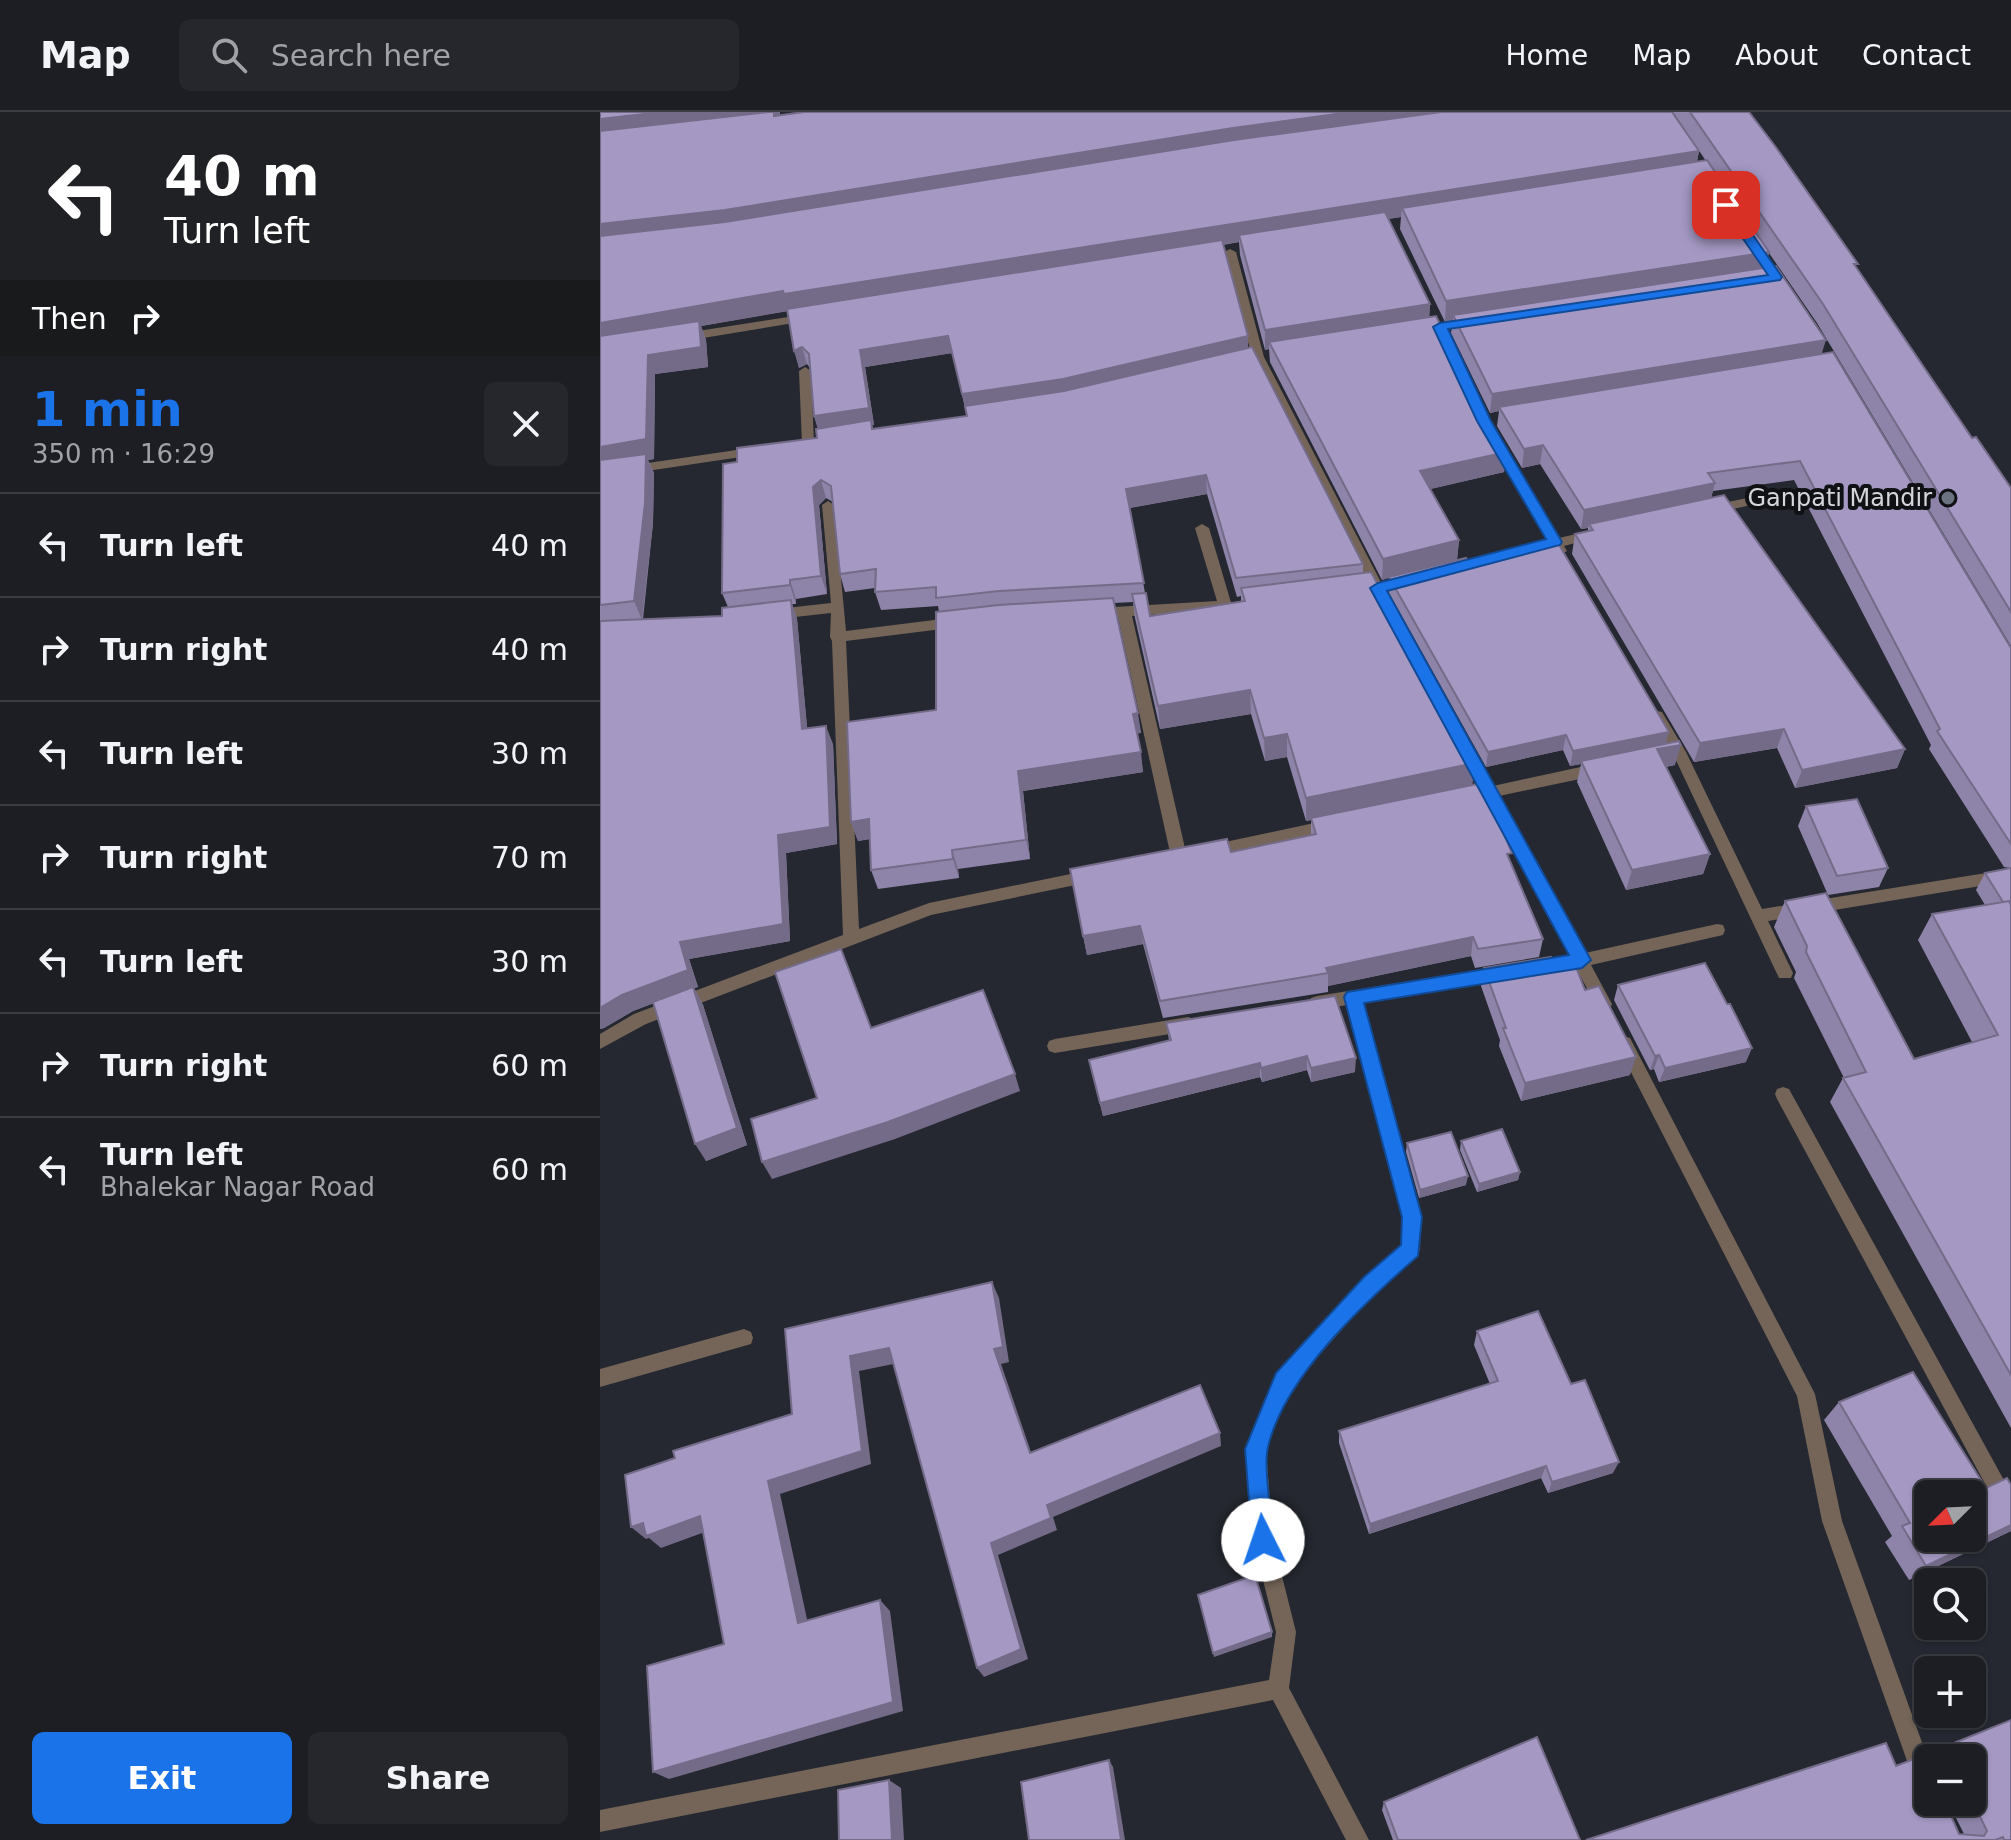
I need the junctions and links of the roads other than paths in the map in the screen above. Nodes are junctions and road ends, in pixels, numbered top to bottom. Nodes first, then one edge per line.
1 (1230, 252) dead end
2 (1434, 314) edge
3 (821, 316) edge
4 (1486, 320) edge
5 (1440, 327) junction
6 (1410, 332) edge
7 (679, 338) edge
8 (1446, 340) edge
9 (805, 371) edge
10 (1484, 421) edge
11 (824, 441) edge
12 (808, 444) junction
13 (794, 446) edge
14 (764, 450) edge
15 (600, 474) edge
16 (1779, 495) dead end
17 (828, 505) edge
18 (1689, 514) edge
19 (1202, 528) dead end
20 (1615, 529) edge
21 (1555, 542) junction
22 (1570, 568) edge
23 (1437, 573) edge
24 (1380, 591) edge
25 (838, 607) junction
26 (1124, 612) junction
27 (1079, 614) edge
28 (759, 616) edge
29 (973, 621) edge
30 (837, 637) junction
31 (1648, 700) edge
32 (1460, 738) edge
33 (1621, 765) edge
34 (1490, 792) junction
35 (1459, 799) edge
36 (1350, 822) edge
37 (1101, 873) edge
38 (2011, 875) edge
39 (1757, 916) junction
40 (1717, 930) dead end
41 (851, 937) junction
42 (1582, 960) junction
43 (1551, 965) edge
44 (1521, 970) edge
45 (1785, 973) dead end
46 (1353, 997) junction
47 (1306, 1005) edge
48 (1212, 1020) edge
49 (600, 1042) edge
50 (1055, 1046) dead end
51 (1783, 1094) dead end
52 (744, 1338) dead end
53 (600, 1378) edge
54 (2011, 1512) edge
55 (1278, 1689) junction
56 (1914, 1750) edge
57 (600, 1821) edge
58 (1358, 1840) edge

1 - 24 street
2 - 5 street
3 - 7 street
4 - 5 street
5 - 6 street
5 - 8 street
9 - 12 street
10 - 21 street
11 - 12 street
12 - 13 street
14 - 15 street
16 - 18 street
17 - 25 street
19 - 26 street
20 - 21 street
21 - 22 street
21 - 23 street
25 - 28 street
25 - 30 street
26 - 27 street
26 - 36 street
29 - 30 street
30 - 41 street
31 - 39 street
32 - 34 street
33 - 34 street
34 - 35 street
34 - 42 street
37 - 41 street
38 - 39 street
39 - 45 street
40 - 42 street
41 - 49 street
42 - 43 street
42 - 56 street
44 - 46 street
46 - 47 street
46 - 55 street
48 - 50 street
51 - 54 street
52 - 53 street
55 - 57 street
55 - 58 street

